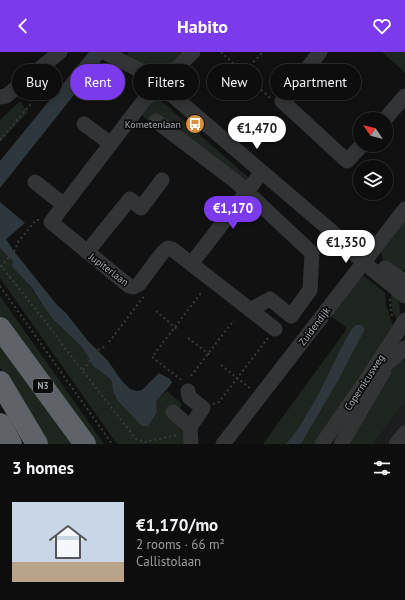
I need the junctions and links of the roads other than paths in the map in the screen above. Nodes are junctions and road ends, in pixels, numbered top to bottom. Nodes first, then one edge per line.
1 (60, 52) edge
2 (192, 52) edge
3 (320, 52) edge
4 (107, 53) edge
5 (181, 64) edge
6 (133, 67) edge
7 (405, 96) edge
8 (0, 97) edge
9 (144, 100) edge
10 (178, 100) edge
11 (391, 112) edge
12 (156, 121) dead end
13 (84, 124) dead end
14 (111, 144) junction
15 (355, 152) edge
16 (262, 172) junction
17 (162, 180) dead end
18 (35, 182) dead end
19 (246, 192) junction
20 (64, 205) junction
21 (405, 209) edge
22 (87, 252) junction
23 (366, 259) junction
24 (192, 263) junction
25 (405, 282) edge
26 (405, 297) edge
27 (250, 310) junction
28 (405, 311) edge
29 (403, 327) edge
30 (0, 328) edge
31 (275, 329) road end
32 (405, 348) edge
33 (389, 362) junction
34 (0, 382) edge
35 (188, 391) road end
36 (173, 412) dead end
37 (0, 424) edge
38 (405, 433) edge
39 (190, 435) edge
40 (12, 444) edge
41 (37, 444) edge
42 (85, 444) edge
43 (224, 444) edge
44 (322, 444) edge
45 (341, 444) edge
46 (396, 444) edge

1 - 8 street
2 - 5 street
3 - 15 street
4 - 6 street
7 - 11 street
9 - 14 street
10 - 16 street
12 - 19 street
13 - 14 street
14 - 20 street
16 - 19 street
16 - 23 street
17 - 22 street
18 - 20 street
19 - 24 street
19 - 27 street
20 - 22 street, Jupiterlaan
21 - 23 street, Zuidendijk
22 - 24 street, Jupiterlaan
23 - 25 street
23 - 26 street
23 - 43 street, Zuidendijk
24 - 27 street, Jupiterlaan
26 - 28 street
27 - 31 street, Jupiterlaan
29 - 33 street, Copernicusweg
29 - 44 street, Copernicusweg
30 - 42 highway, N3
32 - 33 street
33 - 45 street, Copernicusweg
34 - 41 highway
35 - 39 street
36 - 39 street
37 - 40 highway
38 - 46 street

